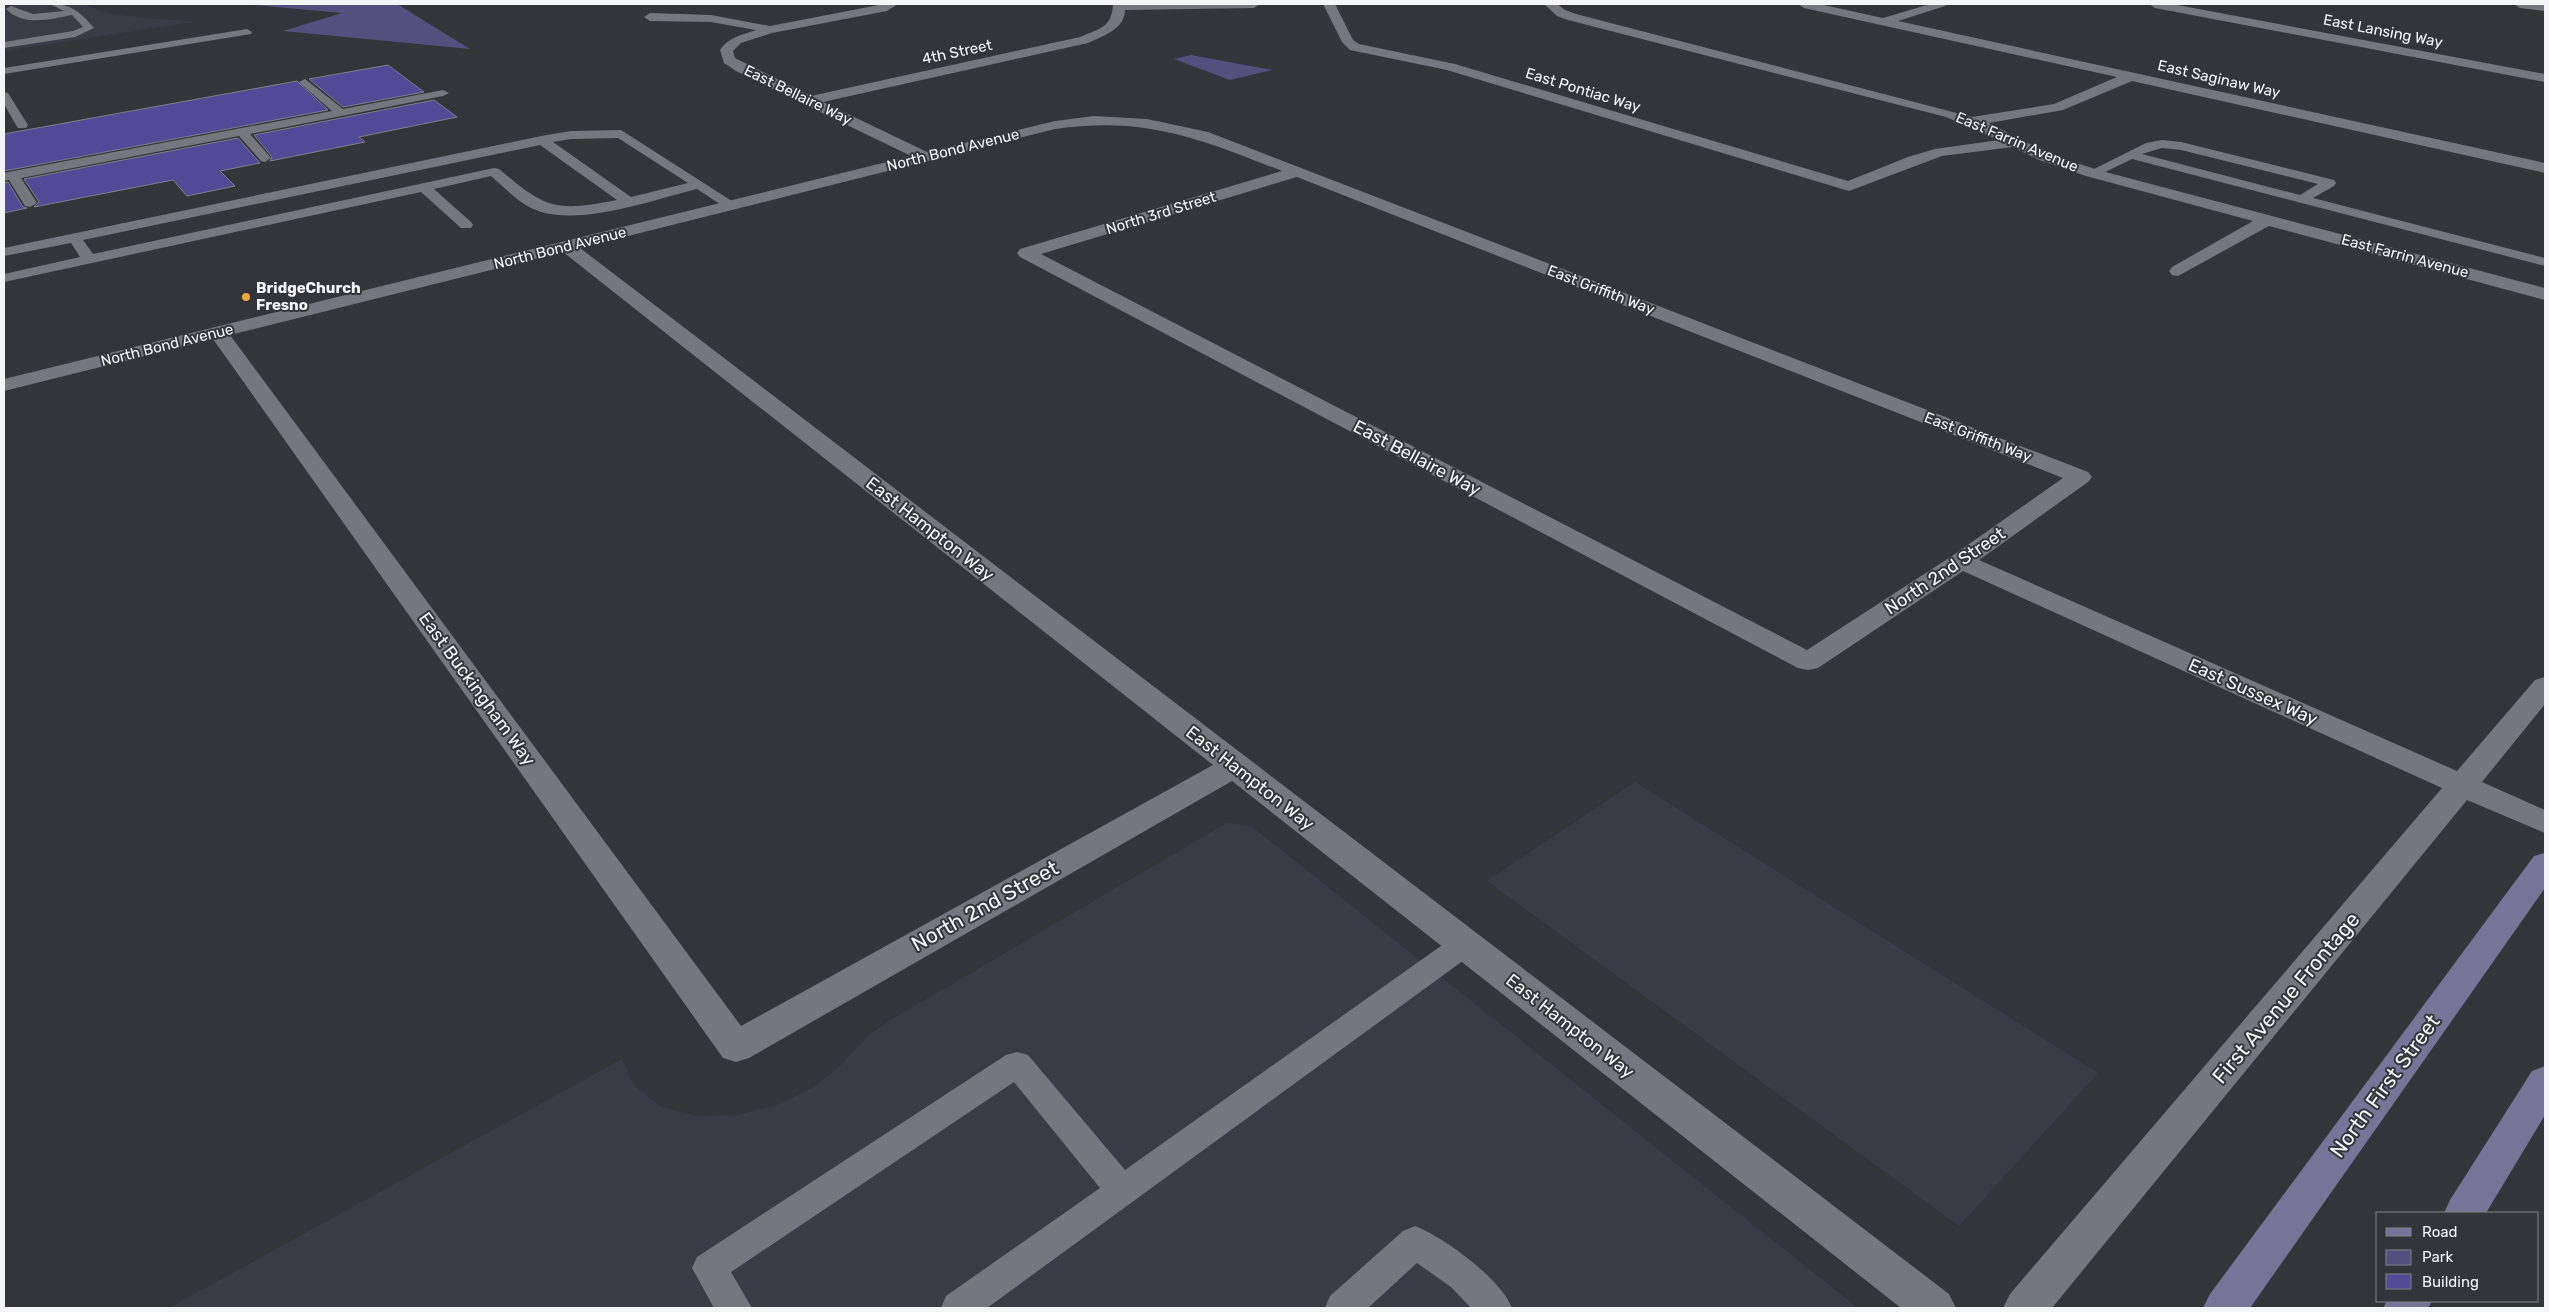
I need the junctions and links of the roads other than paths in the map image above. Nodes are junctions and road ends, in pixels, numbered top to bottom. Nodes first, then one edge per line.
1 (55, 4) edge
2 (892, 4) edge
3 (1254, 4) edge
4 (1329, 4) edge
5 (1550, 4) edge
6 (1804, 4) edge
7 (1941, 4) edge
8 (2155, 4) edge
9 (2520, 4) edge
10 (1119, 5) edge
11 (11, 6) edge
12 (2545, 8) edge
13 (77, 15) junction
14 (650, 17) dead end
15 (1885, 21) junction
16 (23, 28) dead end
17 (770, 30) junction
18 (247, 32) dead end
19 (4, 45) edge
20 (4, 71) edge
21 (2132, 76) junction
22 (2545, 78) edge
23 (305, 82) dead end
24 (443, 93) dead end
25 (4, 95) edge
26 (809, 101) junction
27 (340, 112) junction
28 (1117, 119) joint
29 (1972, 121) junction
30 (22, 125) dead end
31 (241, 131) junction
32 (541, 140) junction
33 (2015, 142) junction
34 (473, 154) junction
35 (2130, 155) junction
36 (925, 157) junction
37 (265, 158) dead end
38 (2545, 168) edge
39 (494, 172) junction
40 (1297, 172) junction
41 (2092, 173) junction
42 (8, 176) edge
43 (697, 185) junction
44 (424, 187) junction
45 (2301, 200) junction
46 (627, 201) junction
47 (30, 202) dead end
48 (730, 205) junction
49 (2267, 220) junction
50 (466, 225) dead end
51 (74, 237) junction
52 (566, 246) junction
53 (4, 252) edge
54 (1026, 253) joint
55 (89, 259) junction
56 (2545, 262) edge
57 (2178, 271) dead end
58 (4, 278) edge
59 (2545, 294) edge
60 (218, 332) junction
61 (4, 385) edge
62 (2080, 477) joint
63 (1961, 561) junction
64 (1808, 662) joint
65 (2545, 686) edge
66 (1235, 766) junction
67 (2463, 787) junction
68 (2545, 822) edge
69 (2545, 864) edge
70 (1465, 944) junction
71 (736, 1046) joint
72 (2545, 1082) edge
73 (1122, 1190) junction
74 (2465, 1212) edge
75 (734, 1308) edge
76 (959, 1308) edge
77 (1343, 1308) edge
78 (1494, 1308) edge
79 (1934, 1308) edge
80 (2025, 1308) edge
81 (2225, 1308) edge

1 - 13 lane
2 - 17 street, East Bellaire Way
3 - 10 street
4 - 33 street, East Pontiac Way
5 - 29 street, East Farrin Avenue
6 - 15 street, East Saginaw Way
7 - 15 street
8 - 22 street, East Lansing Way
9 - 12 street
10 - 26 street, 4th Street
11 - 13 lane
13 - 16 lane
13 - 19 lane
14 - 17 street
15 - 21 street, East Saginaw Way
17 - 26 street, East Bellaire Way
18 - 20 lane
21 - 29 street
21 - 38 street, East Saginaw Way
23 - 27 lane
24 - 27 lane
25 - 30 lane
26 - 36 street, East Bellaire Way
27 - 31 lane
28 - 36 street, North Bond Avenue
28 - 40 street, East Griffith Way
29 - 33 street, East Farrin Avenue
31 - 37 lane
31 - 42 lane
32 - 34 lane
32 - 43 lane
32 - 46 lane
33 - 41 street, East Farrin Avenue
34 - 39 lane
34 - 51 lane
35 - 41 lane
35 - 45 lane
35 - 45 lane
36 - 48 street, North Bond Avenue
39 - 44 lane
39 - 46 lane
40 - 54 street, North 3rd Street
40 - 62 street, East Griffith Way
41 - 49 street, East Farrin Avenue
42 - 47 lane
43 - 46 lane
43 - 48 lane
44 - 50 lane
44 - 55 lane
45 - 56 lane
48 - 52 street, North Bond Avenue
49 - 57 street
49 - 59 street, East Farrin Avenue
51 - 53 lane
51 - 55 lane
52 - 60 street, North Bond Avenue
52 - 66 street, East Hampton Way
54 - 64 street, East Bellaire Way
55 - 58 lane
60 - 61 street, North Bond Avenue
60 - 71 street, East Buckingham Way
62 - 63 street, North 2nd Street
63 - 64 street, North 2nd Street
63 - 67 street, East Sussex Way
65 - 67 street, First Avenue Frontage
66 - 70 street, East Hampton Way
66 - 71 street, North 2nd Street
67 - 68 street, East Sussex Way
67 - 80 street, First Avenue Frontage
69 - 81 main road, North First Street
70 - 73 lane
70 - 79 street, East Hampton Way
72 - 74 main road
73 - 75 lane
73 - 76 lane
77 - 78 lane

